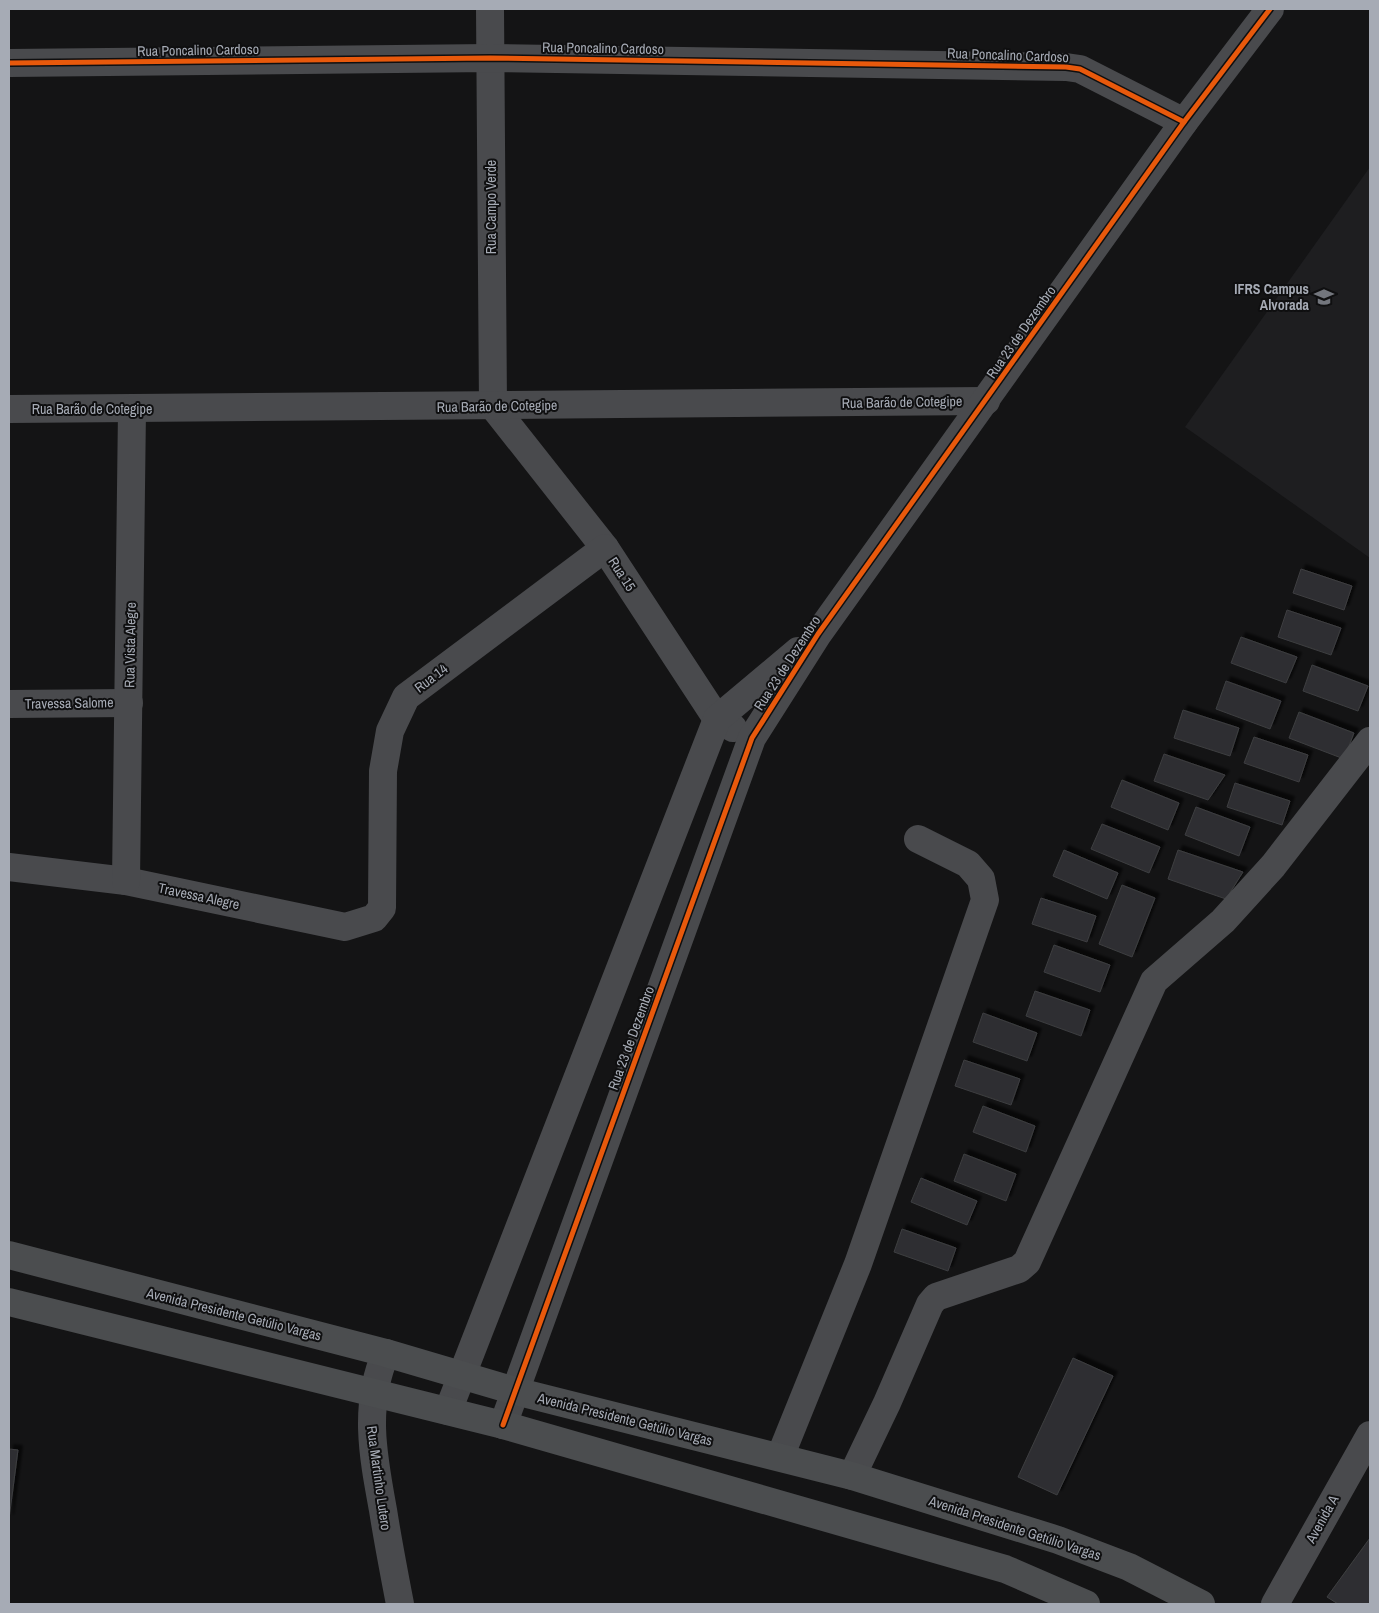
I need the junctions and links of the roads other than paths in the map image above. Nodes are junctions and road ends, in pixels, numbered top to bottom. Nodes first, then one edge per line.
1 (490, 9) edge
2 (1270, 9) edge
3 (490, 58) junction
4 (9, 64) edge
5 (1184, 122) junction
6 (986, 401) junction
7 (493, 406) junction
8 (9, 409) edge
9 (132, 410) junction
10 (605, 548) junction
11 (818, 634) junction
12 (129, 703) junction
13 (9, 704) edge
14 (717, 719) junction
15 (752, 738) junction
16 (1370, 741) edge
17 (918, 839) dead end
18 (9, 867) edge
19 (126, 881) junction
20 (382, 908) joint
21 (9, 1256) edge
22 (9, 1302) edge
23 (386, 1353) junction
24 (461, 1374) junction
25 (515, 1391) junction
26 (373, 1392) junction
27 (448, 1411) junction
28 (503, 1425) junction
29 (1370, 1435) edge
30 (780, 1457) junction
31 (852, 1476) junction
32 (400, 1604) edge
33 (1086, 1604) edge
34 (1201, 1604) edge
35 (1275, 1604) edge

1 - 3 street, Rua Campo Verde
2 - 5 street, Rua 23 de Dezembro
3 - 4 street, Rua Poncalino Cardoso
3 - 5 street, Rua Poncalino Cardoso
3 - 7 street, Rua Campo Verde
5 - 6 street, Rua 23 de Dezembro
6 - 7 street, Rua Barão de Cotegipe
6 - 11 street, Rua 23 de Dezembro
7 - 9 street, Rua Barão de Cotegipe
7 - 10 street, Rua 15
8 - 9 street, Rua Barão de Cotegipe
9 - 12 street, Rua Vista Alegre
10 - 14 street, Rua 15
10 - 20 street, Rua 14
11 - 14 street, Rua 23 de Dezembro
11 - 15 street, Rua 23 de Dezembro
12 - 13 street, Travessa Salome
12 - 19 street, Rua Vista Alegre
14 - 15 street, Rua 15
14 - 24 street, Rua 23 de Dezembro
15 - 25 street, Rua 23 de Dezembro
16 - 31 street
17 - 30 street
18 - 19 street, Travessa Alegre
19 - 20 street, Travessa Alegre
21 - 23 main road, Avenida Presidente Getúlio Vargas
22 - 26 main road
23 - 24 main road, Avenida Presidente Getúlio Vargas
23 - 26 street, Rua Martinho Lutero
24 - 25 main road, Avenida Presidente Getúlio Vargas
24 - 27 street, Rua 23 de Dezembro
25 - 28 street, Rua 23 de Dezembro
25 - 30 main road, Avenida Presidente Getúlio Vargas
26 - 27 main road
26 - 32 street, Rua Martinho Lutero
27 - 28 main road
28 - 33 main road
29 - 35 street, Avenida A
30 - 31 main road, Avenida Presidente Getúlio Vargas
31 - 34 main road, Avenida Presidente Getúlio Vargas

